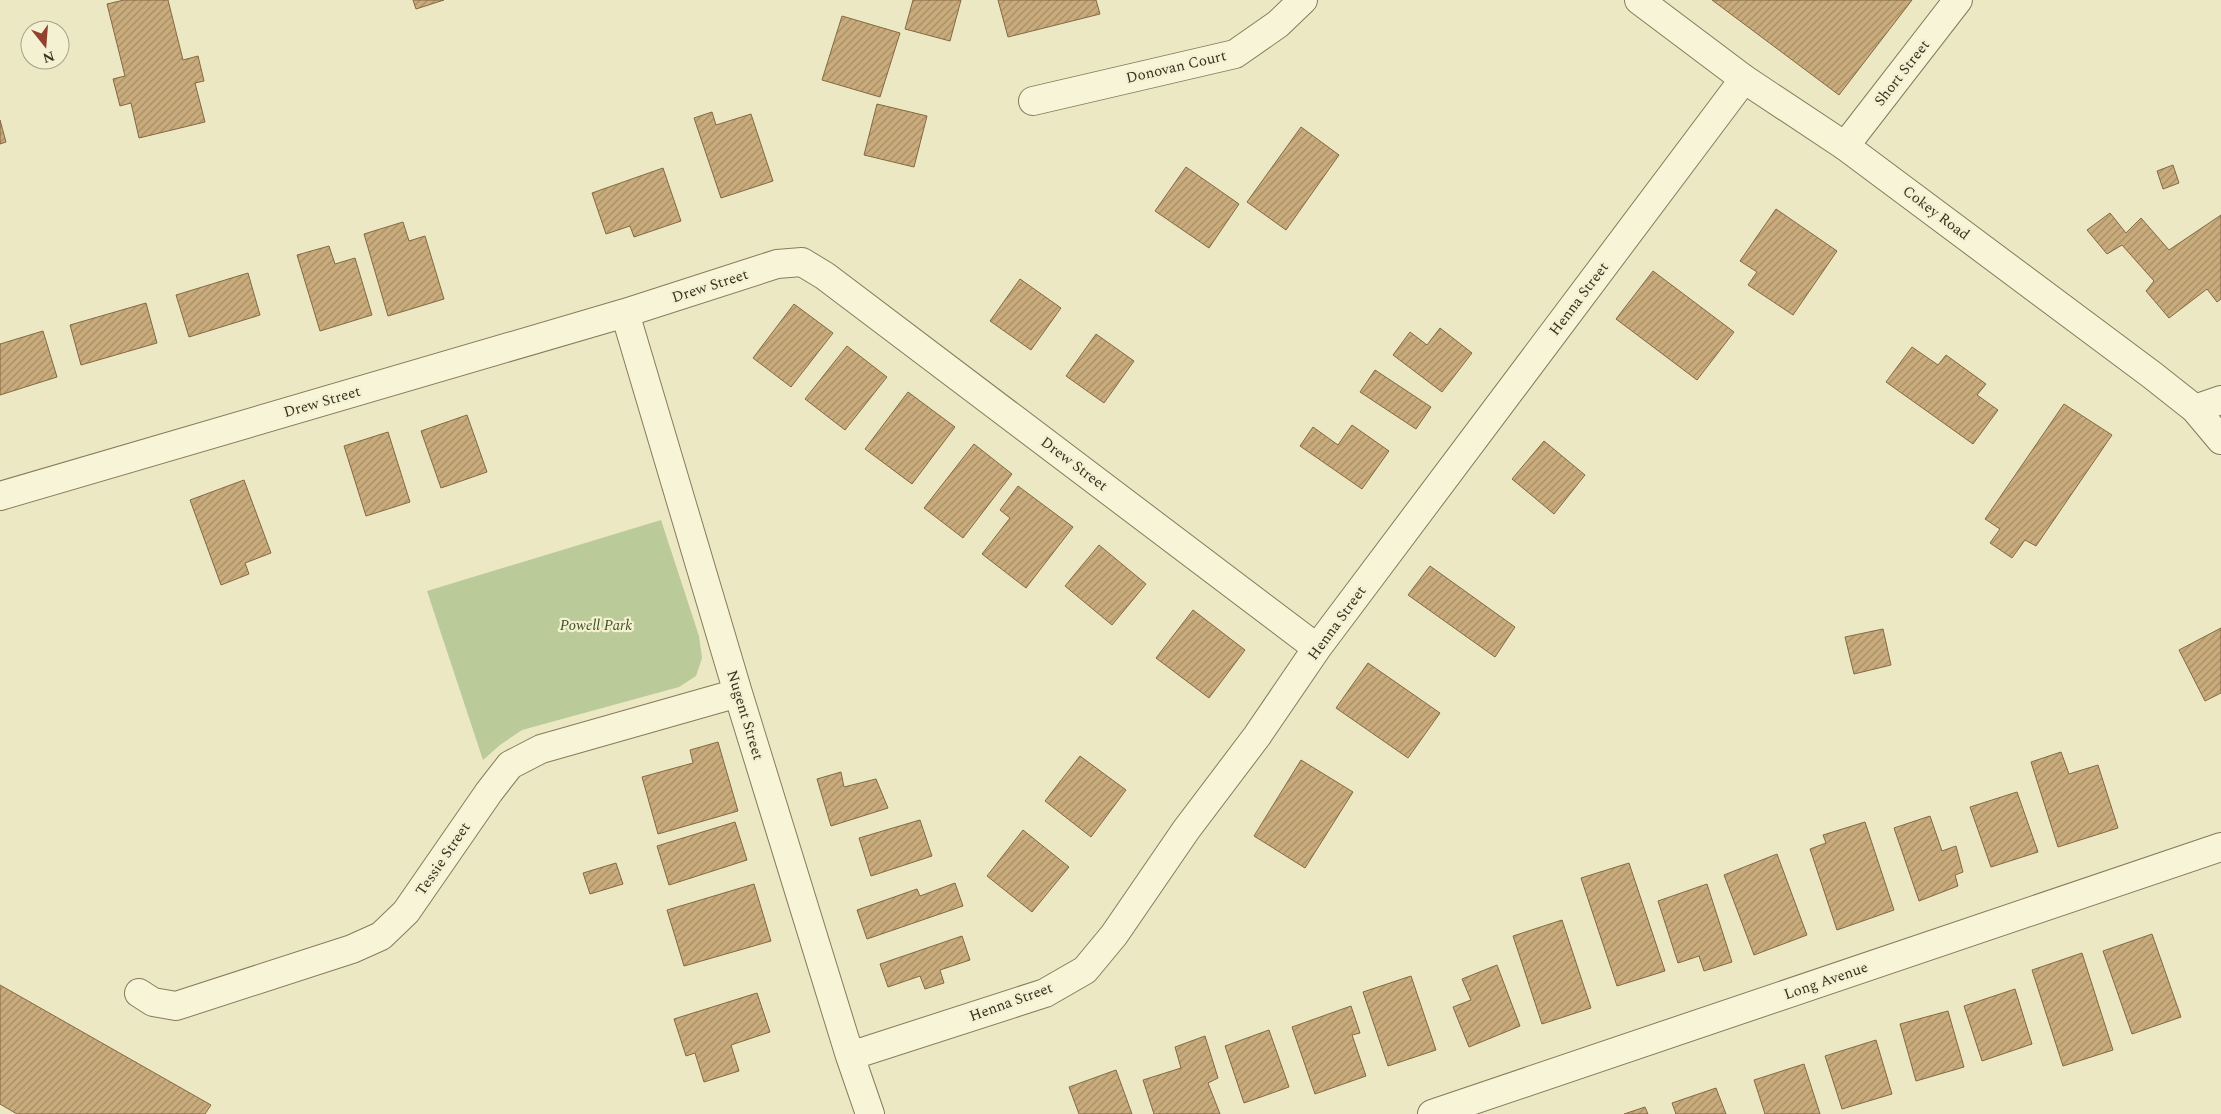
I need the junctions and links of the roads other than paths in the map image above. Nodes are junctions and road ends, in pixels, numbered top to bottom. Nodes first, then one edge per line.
1 (1303, 0) edge
2 (1639, 0) edge
3 (1958, 0) edge
4 (1744, 79) junction
5 (1034, 102) dead end
6 (1845, 146) junction
7 (626, 313) junction
8 (2221, 400) edge
9 (2195, 409) junction
10 (2221, 440) edge
11 (0, 496) edge
12 (1317, 648) junction
13 (738, 693) junction
14 (2221, 848) edge
15 (140, 993) dead end
16 (850, 1056) junction
17 (870, 1114) edge
18 (1432, 1114) edge

1 - 5 street, Donovan Court
2 - 4 street, Cokey Road
3 - 6 street, Short Street
4 - 6 street, Cokey Road
4 - 12 street, Henna Street
6 - 9 street, Cokey Road
7 - 11 street, Drew Street
7 - 12 street, Drew Street
7 - 13 street, Nugent Street
8 - 9 street
9 - 10 street, Cokey Road
12 - 16 street, Henna Street
13 - 15 street, Tessie Street
13 - 16 street, Nugent Street
14 - 18 street, Long Avenue
16 - 17 street, Nugent Street

